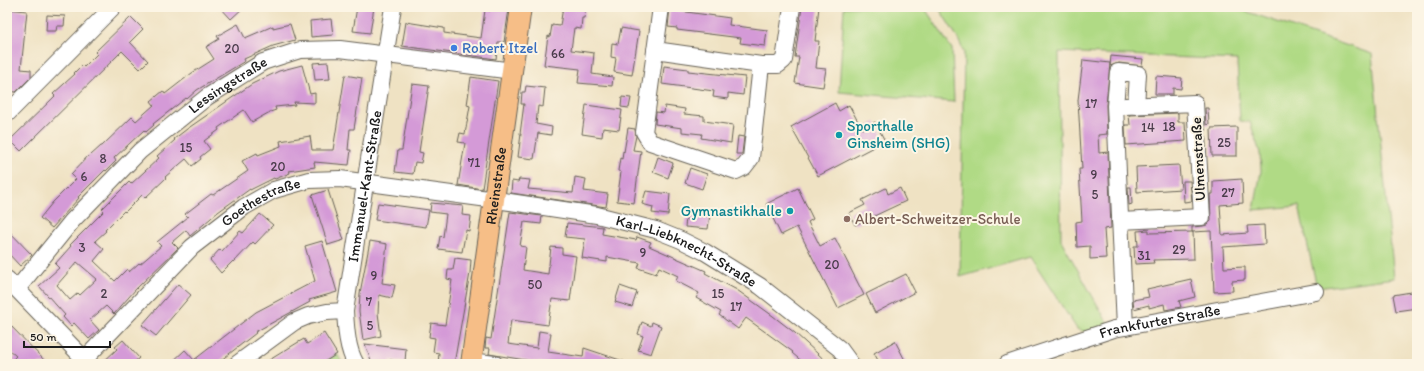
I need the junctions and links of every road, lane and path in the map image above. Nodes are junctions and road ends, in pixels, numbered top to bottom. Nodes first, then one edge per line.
1 (113, 7) edge
2 (393, 7) edge
3 (521, 7) edge
4 (662, 7) edge
5 (792, 7) edge
6 (656, 50) junction
7 (386, 55) junction
8 (761, 65) junction
9 (513, 71) junction
10 (1115, 106) junction
11 (1136, 106) junction
12 (7, 114) edge
13 (365, 182) junction
14 (494, 199) junction
15 (1120, 221) junction
16 (12, 284) edge
17 (1316, 292) dead end
18 (345, 311) junction
19 (1125, 327) junction
20 (1036, 359) edge
21 (84, 362) edge
22 (471, 362) edge
23 (237, 364) edge
24 (356, 364) edge
25 (495, 364) edge
26 (851, 364) edge
27 (1007, 364) edge

1 - 12 street
2 - 7 street, Immanuel-Kant-Straße
3 - 9 main road, Rheinstraße
4 - 6 street
5 - 8 street
6 - 8 street
6 - 8 street
7 - 9 street, Lessingstraße
7 - 13 street, Immanuel-Kant-Straße
7 - 16 street, Lessingstraße
9 - 14 main road, Rheinstraße
10 - 11 street, Ulmenstraße
10 - 11 street
10 - 15 street
11 - 15 street, Ulmenstraße
13 - 14 street, Goethestraße
13 - 18 street, Immanuel-Kant-Straße
13 - 21 street, Goethestraße
14 - 22 main road, Rheinstraße
14 - 26 street, Karl-Liebknecht-Straße
15 - 19 street
16 - 21 street
17 - 19 street, Frankfurter Straße
18 - 23 street
18 - 24 street, Immanuel-Kant-Straße
19 - 20 street, Frankfurter Straße
20 - 27 street, Frankfurter Straße
22 - 25 street

